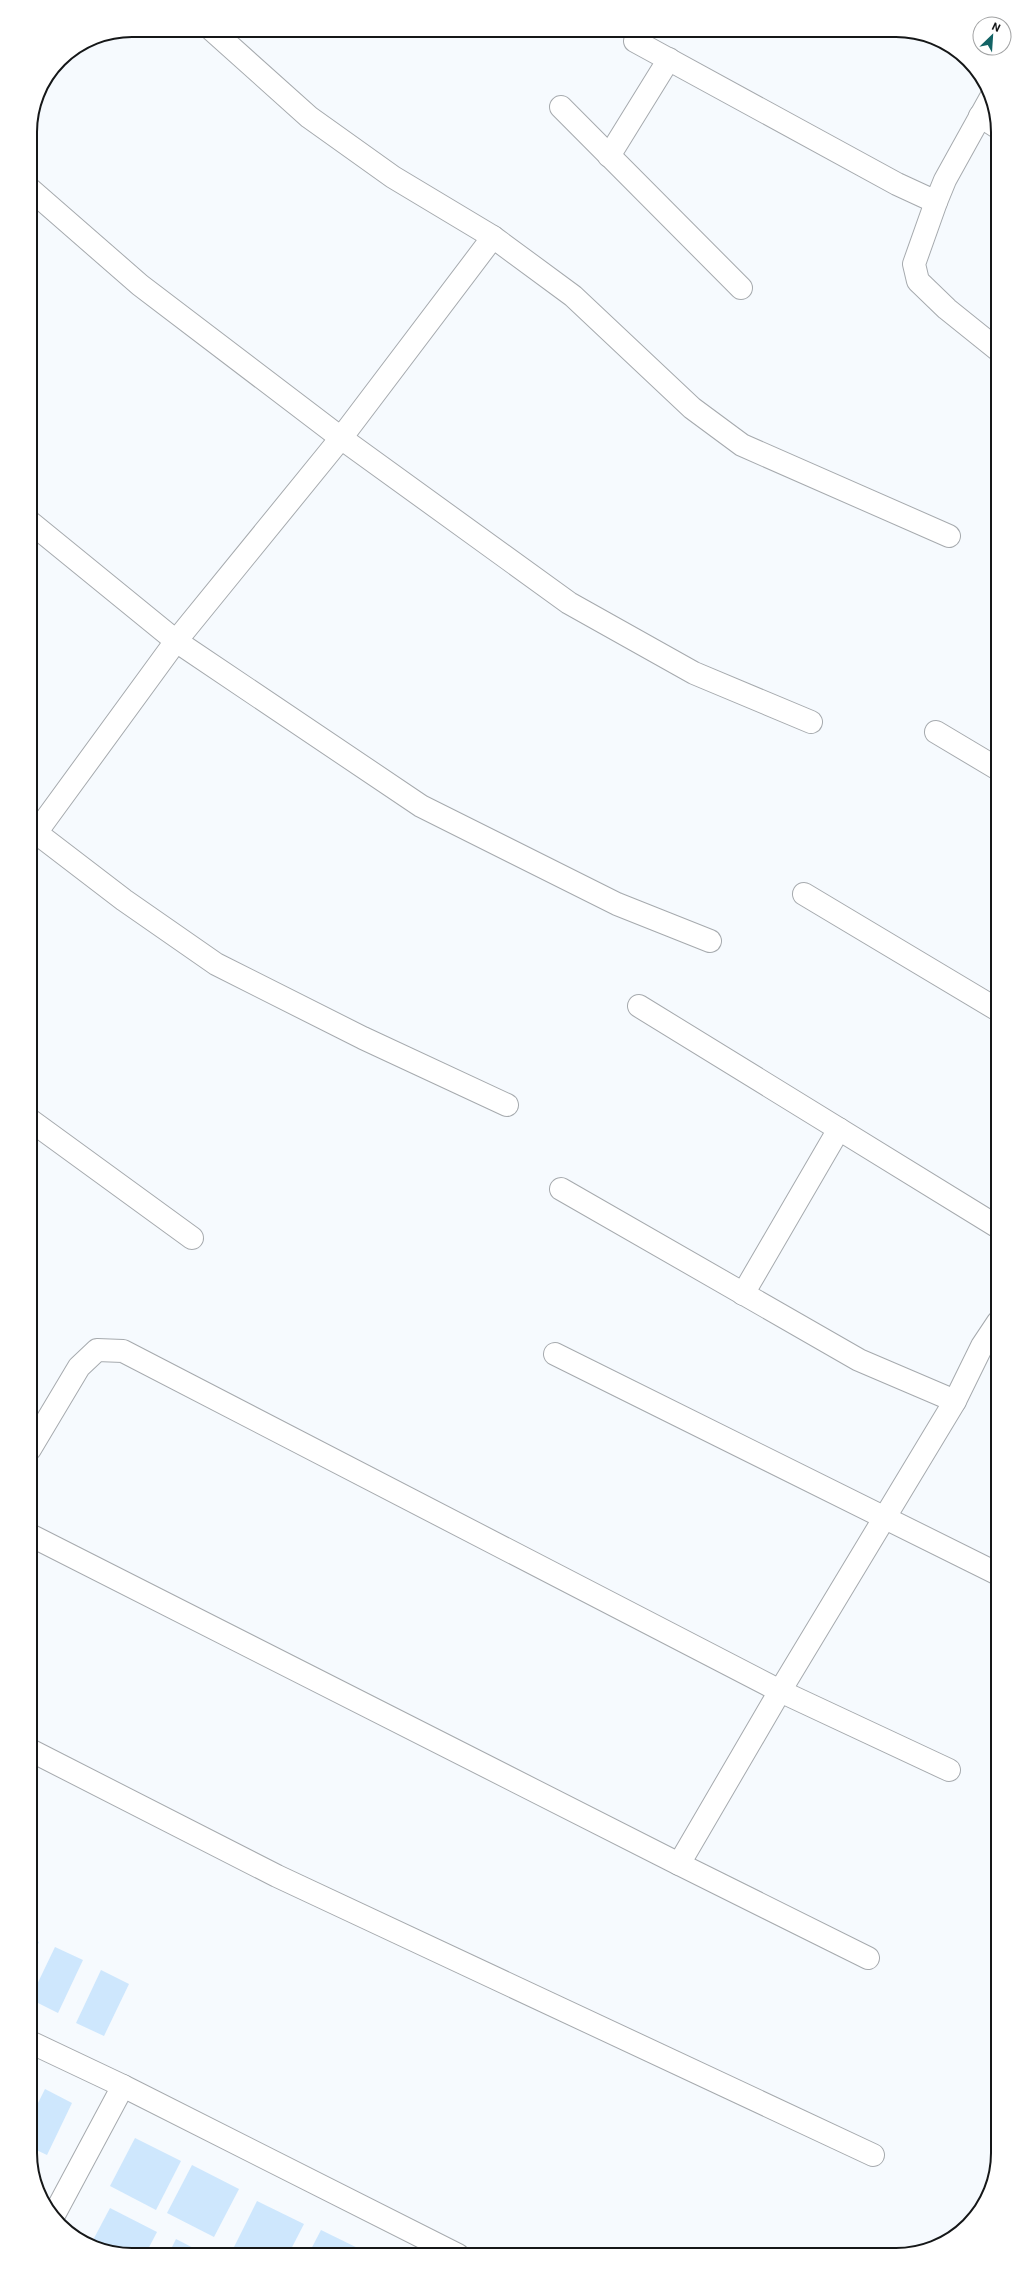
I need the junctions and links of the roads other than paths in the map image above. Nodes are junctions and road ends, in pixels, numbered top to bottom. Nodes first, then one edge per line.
1 (220, 37) edge
2 (635, 41) dead end
3 (669, 59) junction
4 (561, 107) dead end
5 (989, 122) edge
6 (609, 156) junction
7 (37, 195) edge
8 (936, 202) junction
9 (493, 237) junction
10 (741, 288) dead end
11 (991, 344) edge
12 (340, 438) junction
13 (37, 528) edge
14 (949, 536) dead end
15 (176, 641) junction
16 (811, 722) dead end
17 (936, 732) dead end
18 (991, 765) edge
19 (37, 827) edge
20 (37, 838) edge
21 (804, 894) dead end
22 (710, 941) dead end
23 (639, 1006) dead end
24 (991, 1006) edge
25 (507, 1105) dead end
26 (37, 1125) edge
27 (839, 1129) junction
28 (561, 1189) dead end
29 (991, 1223) edge
30 (192, 1238) dead end
31 (743, 1294) junction
32 (991, 1332) edge
33 (554, 1354) dead end
34 (955, 1401) junction
35 (37, 1437) edge
36 (885, 1518) junction
37 (37, 1539) edge
38 (991, 1569) edge
39 (780, 1691) junction
40 (37, 1754) edge
41 (949, 1770) dead end
42 (680, 1864) junction
43 (868, 1958) dead end
44 (37, 2045) edge
45 (123, 2086) junction
46 (873, 2154) dead end
47 (56, 2210) edge
48 (444, 2248) edge

1 - 9 street
2 - 3 street
3 - 6 street
3 - 8 street
4 - 6 street
5 - 8 street
6 - 10 street
7 - 12 street
8 - 11 street
9 - 12 street
9 - 14 street
12 - 15 street
12 - 16 street
13 - 15 street
15 - 19 street
15 - 22 street
17 - 18 street
20 - 25 street
21 - 24 street
23 - 27 street
26 - 30 street
27 - 29 street
27 - 31 street
28 - 31 street
31 - 34 street
32 - 34 street
33 - 36 street
34 - 36 street
35 - 39 street
36 - 38 street
36 - 39 street
37 - 42 street
39 - 41 street
39 - 42 street
40 - 46 street
42 - 43 street
44 - 45 street
45 - 47 street
45 - 48 street

